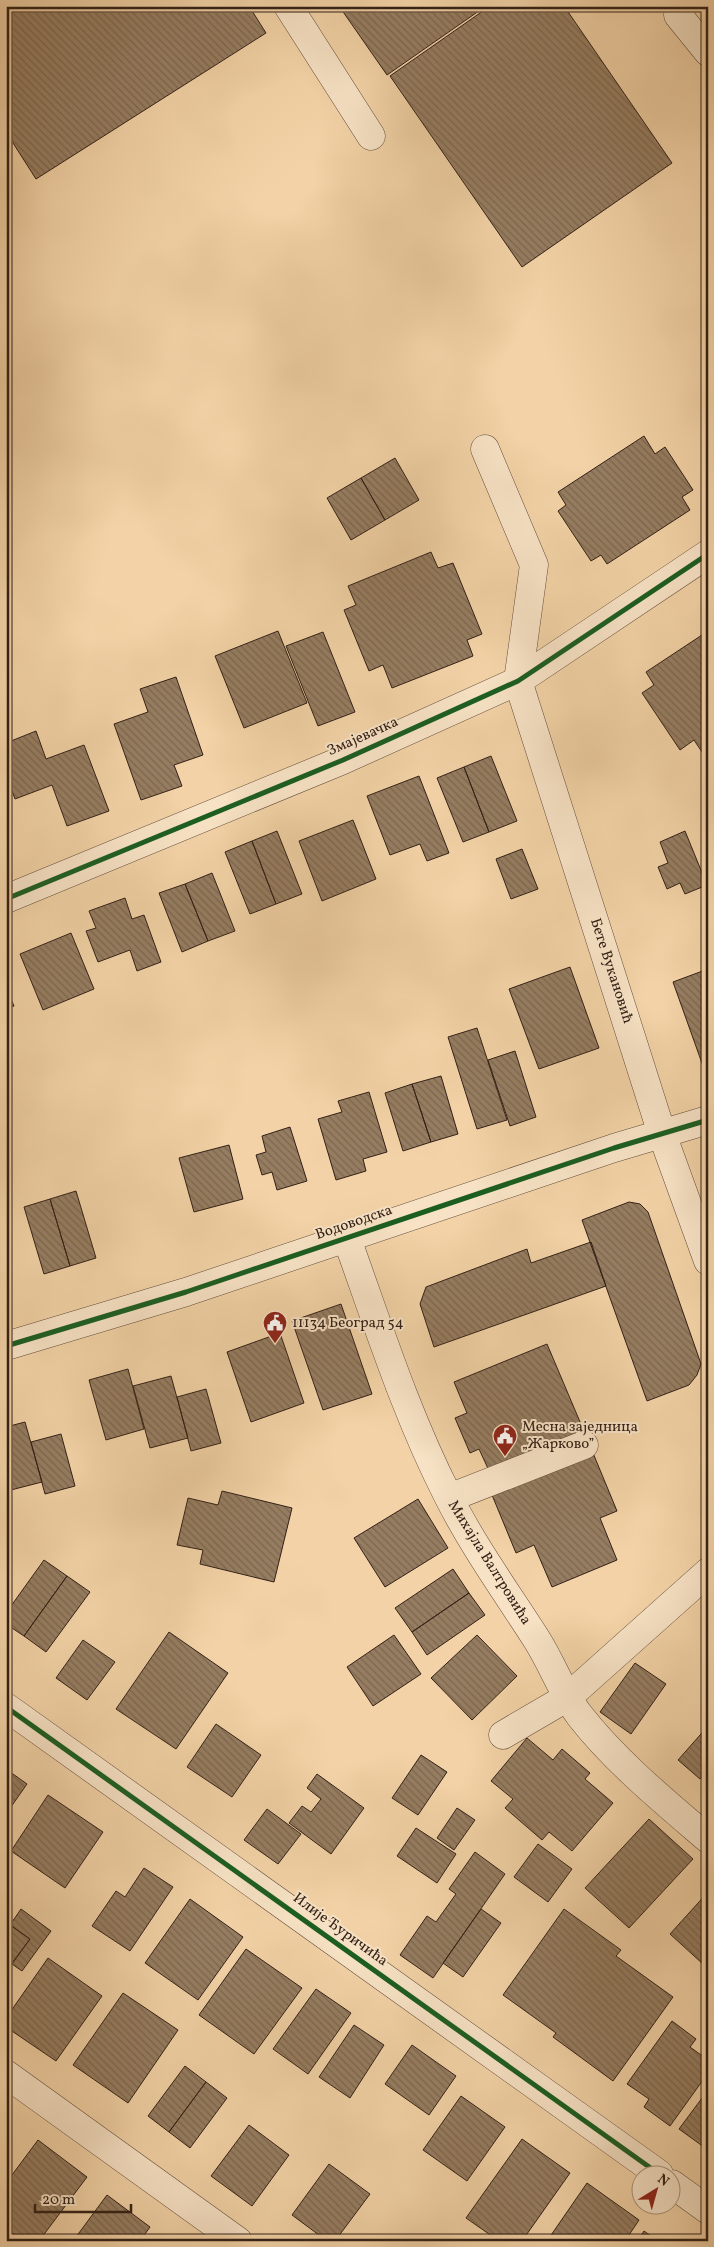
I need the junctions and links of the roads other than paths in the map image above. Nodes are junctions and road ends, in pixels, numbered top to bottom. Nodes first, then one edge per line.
1 (288, 6) edge
2 (678, 14) dead end
3 (708, 52) edge
4 (371, 136) dead end
5 (485, 449) dead end
6 (708, 554) edge
7 (518, 681) junction
8 (6, 899) edge
9 (708, 1120) edge
10 (662, 1134) junction
11 (347, 1239) junction
12 (708, 1260) edge
13 (6, 1346) edge
14 (584, 1445) dead end
15 (449, 1498) junction
16 (708, 1572) edge
17 (568, 1697) junction
18 (6, 1707) edge
19 (503, 1735) dead end
20 (708, 1840) edge
21 (6, 2074) edge
22 (645, 2164) edge
23 (682, 2191) edge
24 (708, 2210) edge
25 (238, 2241) edge

1 - 4 street
2 - 3 street
5 - 7 street
6 - 7 street, Змајевачка
7 - 8 street, Змајевачка
7 - 10 street, Бете Вукановић
9 - 10 street, Водоводска
10 - 11 street, Водоводска
10 - 12 street, Бете Вукановић
11 - 13 street, Водоводска
11 - 15 street, Михајла Валтровића
14 - 15 street
15 - 17 street, Михајла Валтровића
16 - 17 street
17 - 19 street
17 - 20 street, Михајла Валтровића
18 - 22 street, Илије Ђуричића
21 - 25 street
23 - 24 street

